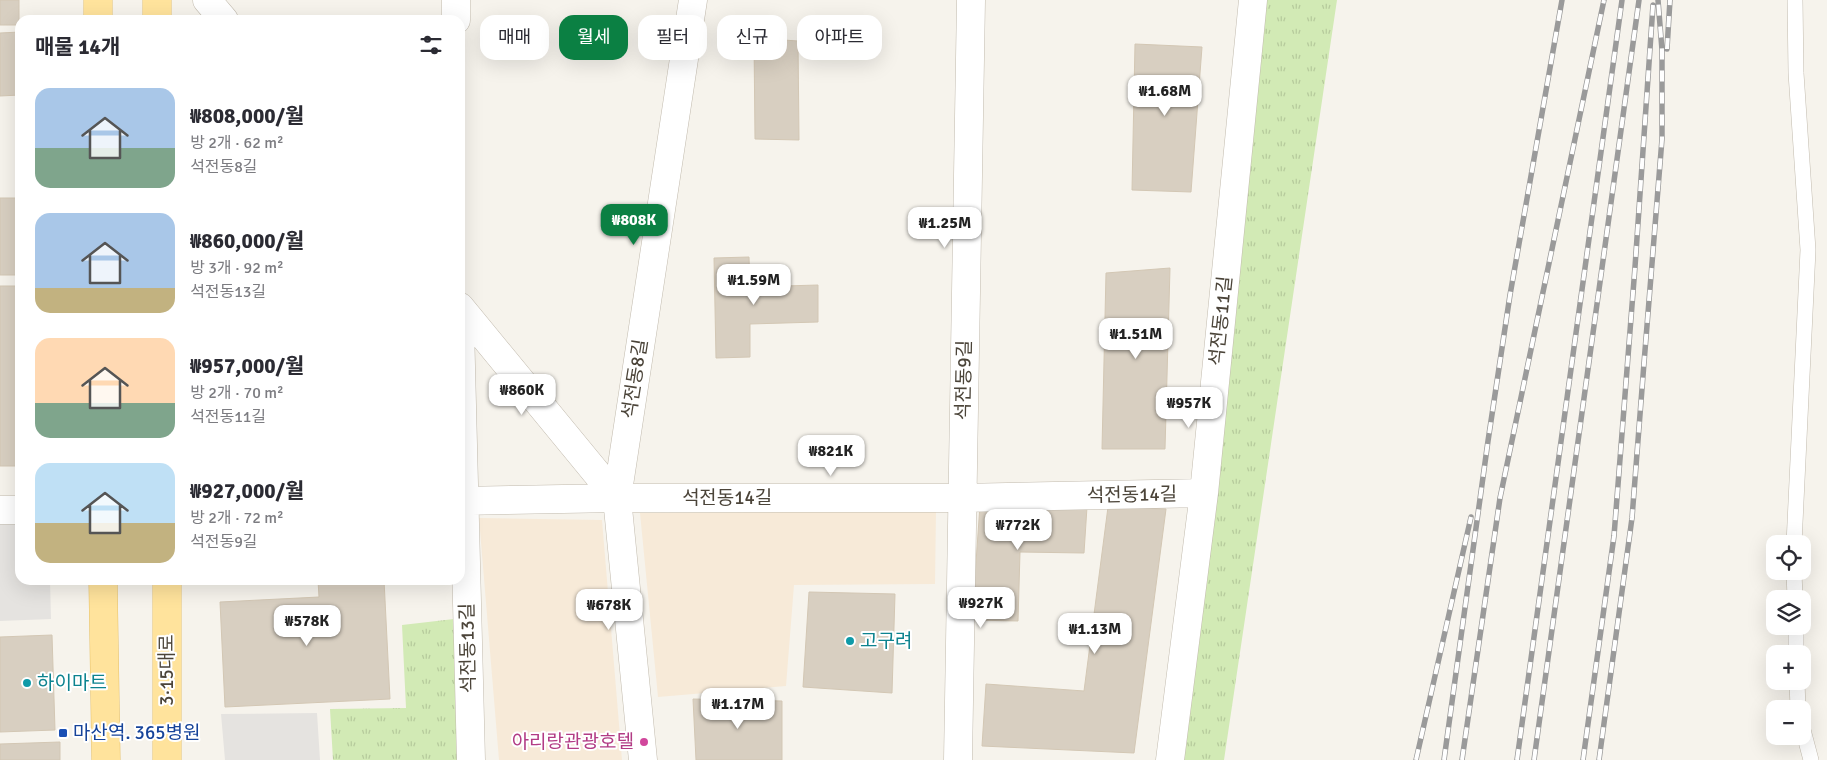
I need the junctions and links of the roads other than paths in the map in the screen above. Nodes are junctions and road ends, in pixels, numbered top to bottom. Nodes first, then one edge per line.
1 (98, 0) edge
2 (157, 0) edge
3 (207, 0) edge
4 (456, 0) edge
5 (693, 0) edge
6 (971, 0) edge
7 (1254, 0) edge
8 (1795, 0) edge
9 (98, 15) edge
10 (157, 15) edge
11 (220, 15) edge
12 (456, 15) edge
13 (465, 313) edge
14 (1204, 493) junction
15 (617, 498) junction
16 (962, 498) junction
17 (465, 501) edge
18 (0, 510) edge
19 (15, 510) edge
20 (1794, 535) edge
21 (103, 585) edge
22 (167, 585) edge
23 (465, 585) edge
24 (1807, 745) edge
25 (106, 760) edge
26 (167, 760) edge
27 (471, 760) edge
28 (643, 760) edge
29 (958, 760) edge
30 (1170, 760) edge
31 (1811, 760) edge

1 - 9 main road
2 - 10 main road
3 - 11 street
4 - 12 street
5 - 15 street, 석전동8길
6 - 16 street, 석전동9길
7 - 14 street, 석전동11길
8 - 20 lane
13 - 15 street
14 - 16 street, 석전동14길
14 - 30 street, 석전동11길
15 - 16 street, 석전동14길
15 - 17 street, 석전동14길
15 - 28 street, 석전동8길
16 - 29 street, 석전동9길
18 - 19 street
21 - 25 main road
22 - 26 main road, 3·15대로
23 - 27 street, 석전동13길
24 - 31 lane

